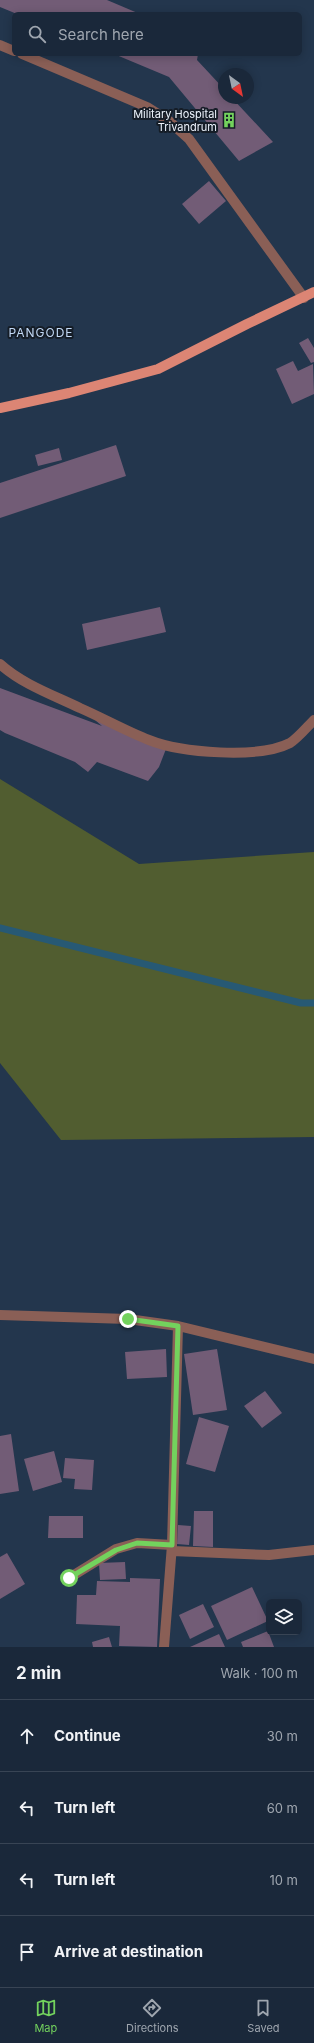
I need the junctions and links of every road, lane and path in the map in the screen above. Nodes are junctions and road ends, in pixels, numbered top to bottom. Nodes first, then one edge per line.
1 (0, 45) edge
2 (12, 50) edge
3 (27, 56) edge
4 (314, 292) edge
5 (304, 298) junction
6 (0, 408) edge
7 (0, 664) edge
8 (314, 720) edge
9 (0, 1315) edge
10 (178, 1326) junction
11 (314, 1359) edge
12 (172, 1548) junction
13 (314, 1550) edge
14 (69, 1578) dead end
15 (164, 1647) edge

1 - 2 street
3 - 5 street
4 - 5 main road
5 - 6 main road
7 - 8 street
9 - 10 street
10 - 11 street
10 - 12 street
12 - 13 street
12 - 14 street
12 - 15 street

